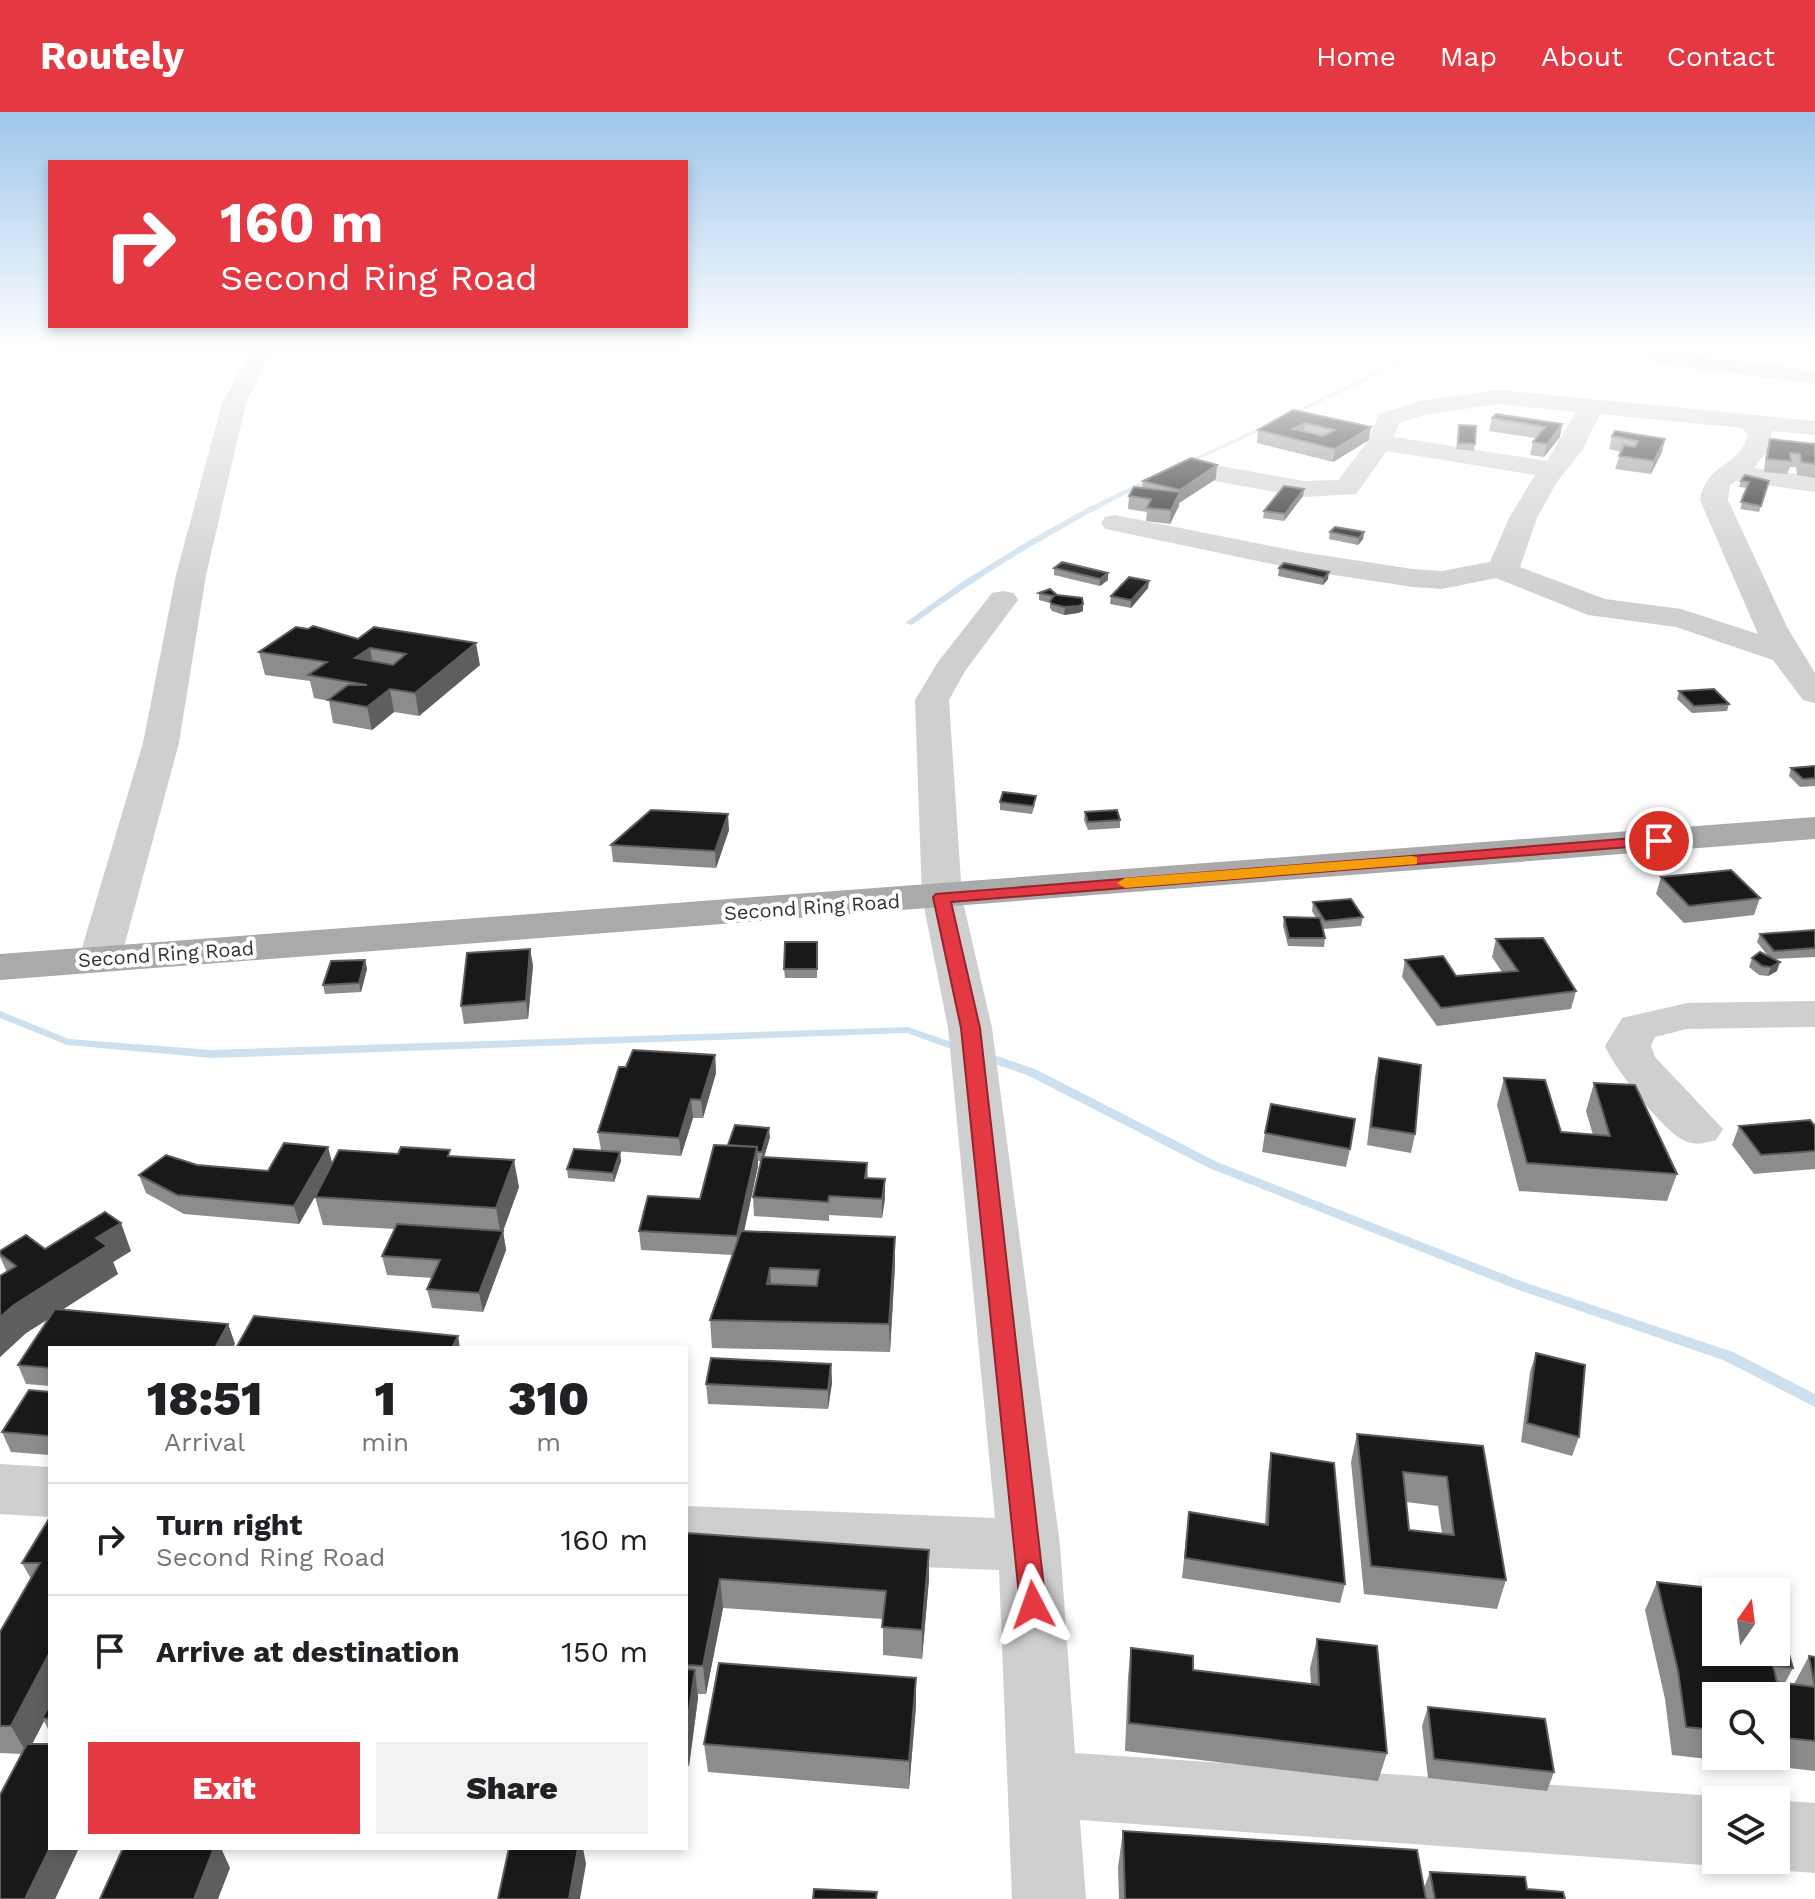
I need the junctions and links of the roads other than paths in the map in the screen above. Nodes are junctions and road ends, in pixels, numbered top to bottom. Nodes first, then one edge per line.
1 (227, 431) edge
2 (1384, 431) edge
3 (1579, 431) edge
4 (1759, 431) edge
5 (1380, 442) junction
6 (1553, 470) junction
7 (1209, 472) edge
8 (1732, 473) junction
9 (1815, 484) edge
10 (1115, 523) dead end
11 (1499, 569) junction
12 (1003, 600) dead end
13 (1782, 653) junction
14 (1815, 693) edge
15 (1815, 828) edge
16 (942, 897) junction
17 (100, 958) junction
18 (0, 967) edge
19 (1815, 1014) edge
20 (1699, 1129) dead end
21 (0, 1489) edge
22 (48, 1492) edge
23 (688, 1532) edge
24 (1029, 1545) junction
25 (1045, 1784) junction
26 (1702, 1830) edge
27 (1790, 1836) edge
28 (1815, 1838) edge
29 (1049, 1899) edge

1 - 17 street
2 - 5 street
3 - 6 street
4 - 8 street
5 - 6 street
5 - 7 street
6 - 11 street
8 - 9 street
8 - 13 street
10 - 11 street
11 - 13 street
12 - 16 street
13 - 14 street
15 - 16 main road, Second Ring Road
16 - 17 main road, Second Ring Road
16 - 24 street
17 - 18 main road, Second Ring Road
19 - 20 street
21 - 22 street
23 - 24 street
24 - 25 street
25 - 26 street
25 - 29 street
27 - 28 street

